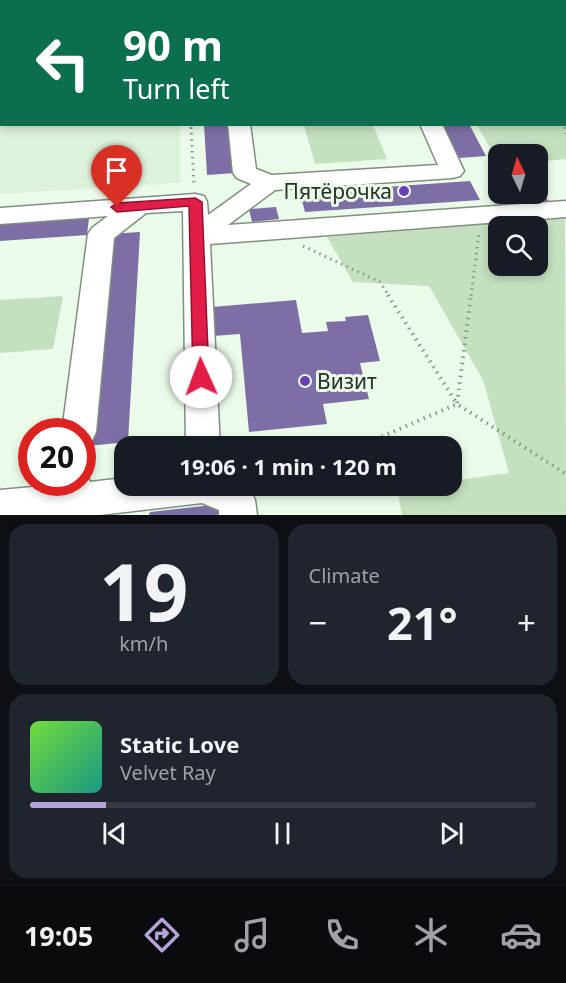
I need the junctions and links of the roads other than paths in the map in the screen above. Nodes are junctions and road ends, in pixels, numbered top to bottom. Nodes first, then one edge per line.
1 (239, 126) edge
2 (432, 126) edge
3 (269, 183) junction
4 (141, 206) junction
5 (566, 209) edge
6 (0, 216) edge
7 (196, 236) junction
8 (81, 418) edge
9 (203, 436) edge
10 (54, 496) edge
11 (91, 496) edge
12 (169, 496) edge
13 (227, 496) edge
14 (133, 505) edge
15 (0, 508) edge
16 (238, 515) edge

1 - 3 lane
2 - 3 lane
3 - 7 lane
4 - 6 lane
4 - 7 lane
4 - 8 lane
5 - 7 lane
7 - 9 lane
10 - 15 lane
11 - 14 lane
12 - 14 lane
13 - 16 lane

